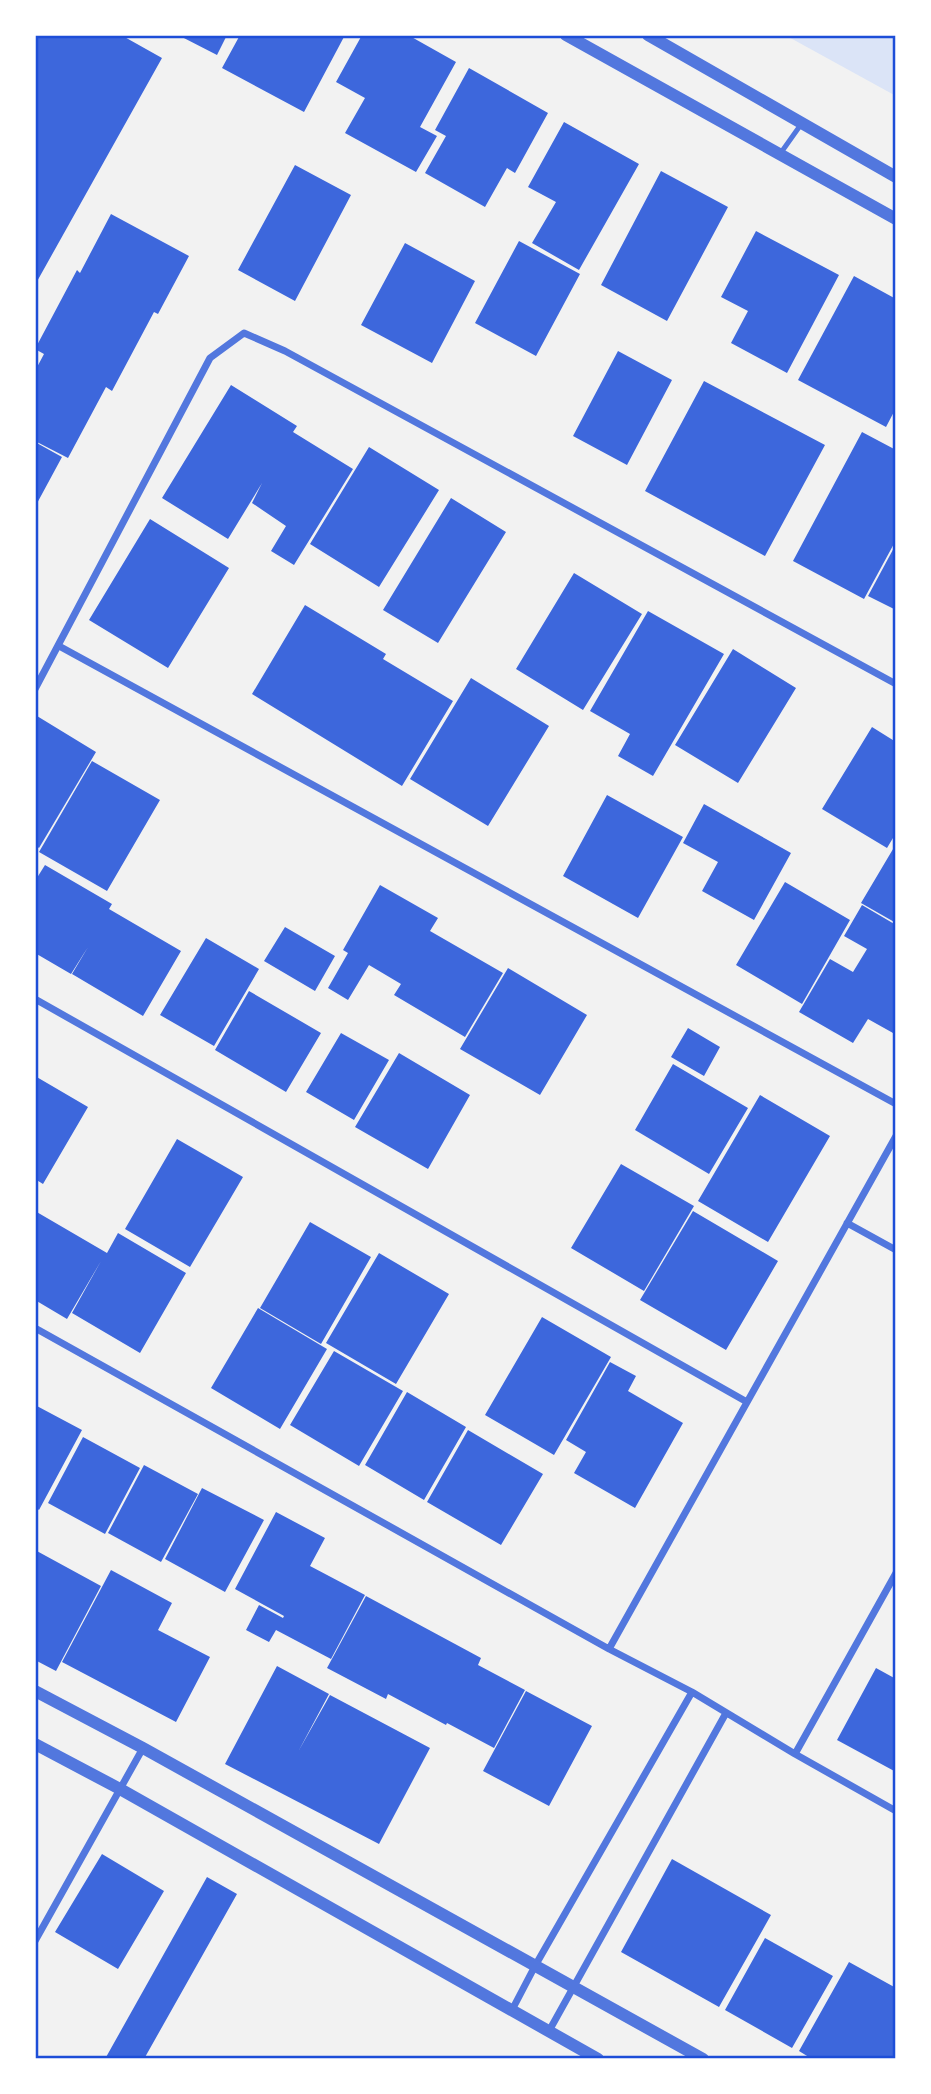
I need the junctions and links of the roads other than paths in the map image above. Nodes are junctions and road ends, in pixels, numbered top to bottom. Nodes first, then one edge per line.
1 (566, 35) edge
2 (648, 35) edge
3 (802, 123) junction
4 (780, 154) junction
5 (896, 177) edge
6 (896, 219) edge
7 (59, 646) junction
8 (896, 684) edge
9 (35, 690) edge
10 (35, 999) edge
11 (896, 1104) edge
12 (896, 1136) edge
13 (847, 1223) junction
14 (896, 1250) edge
15 (35, 1328) edge
16 (747, 1402) junction
17 (896, 1573) edge
18 (609, 1648) junction
19 (35, 1691) edge
20 (692, 1692) junction
21 (726, 1713) junction
22 (35, 1744) edge
23 (143, 1748) junction
24 (794, 1754) junction
25 (120, 1788) junction
26 (896, 1811) edge
27 (35, 1941) edge
28 (535, 1966) junction
29 (573, 1987) junction
30 (512, 2010) junction
31 (549, 2031) junction
32 (598, 2059) edge
33 (703, 2059) edge

1 - 4 street
2 - 3 street
3 - 4 lane
3 - 5 street
4 - 6 street
7 - 8 street
7 - 9 street
7 - 11 street
10 - 16 street
12 - 13 street
13 - 14 street
13 - 16 street
15 - 18 street
16 - 18 street
17 - 24 street
18 - 20 street
19 - 23 street
20 - 21 street
20 - 28 street
21 - 24 street
21 - 29 street
22 - 25 street
23 - 25 street
23 - 28 street
24 - 26 street
25 - 27 street
25 - 30 street
28 - 29 street
28 - 30 street
29 - 31 street
29 - 33 street
30 - 31 street
31 - 32 street

